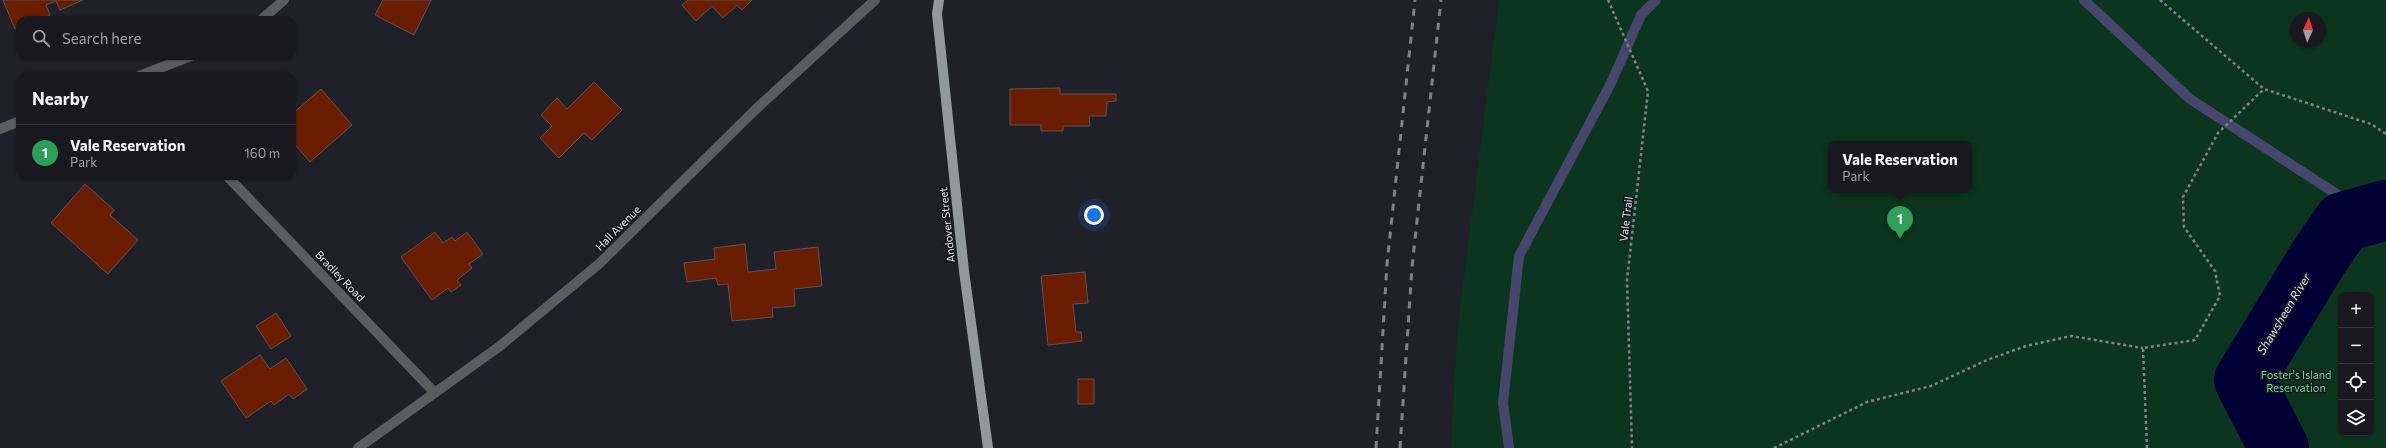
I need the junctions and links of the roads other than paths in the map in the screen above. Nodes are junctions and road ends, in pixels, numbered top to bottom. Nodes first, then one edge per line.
1 (284, 0) edge
2 (875, 0) edge
3 (939, 0) edge
4 (266, 16) edge
5 (181, 60) edge
6 (149, 72) edge
7 (16, 123) edge
8 (0, 129) edge
9 (231, 180) edge
10 (435, 393) junction
11 (358, 448) edge
12 (988, 448) edge

1 - 4 street
2 - 10 street, Hall Avenue
3 - 12 main road, Andover Street
5 - 6 street
7 - 8 street
9 - 10 street, Bradley Road
10 - 11 street, Hall Avenue

